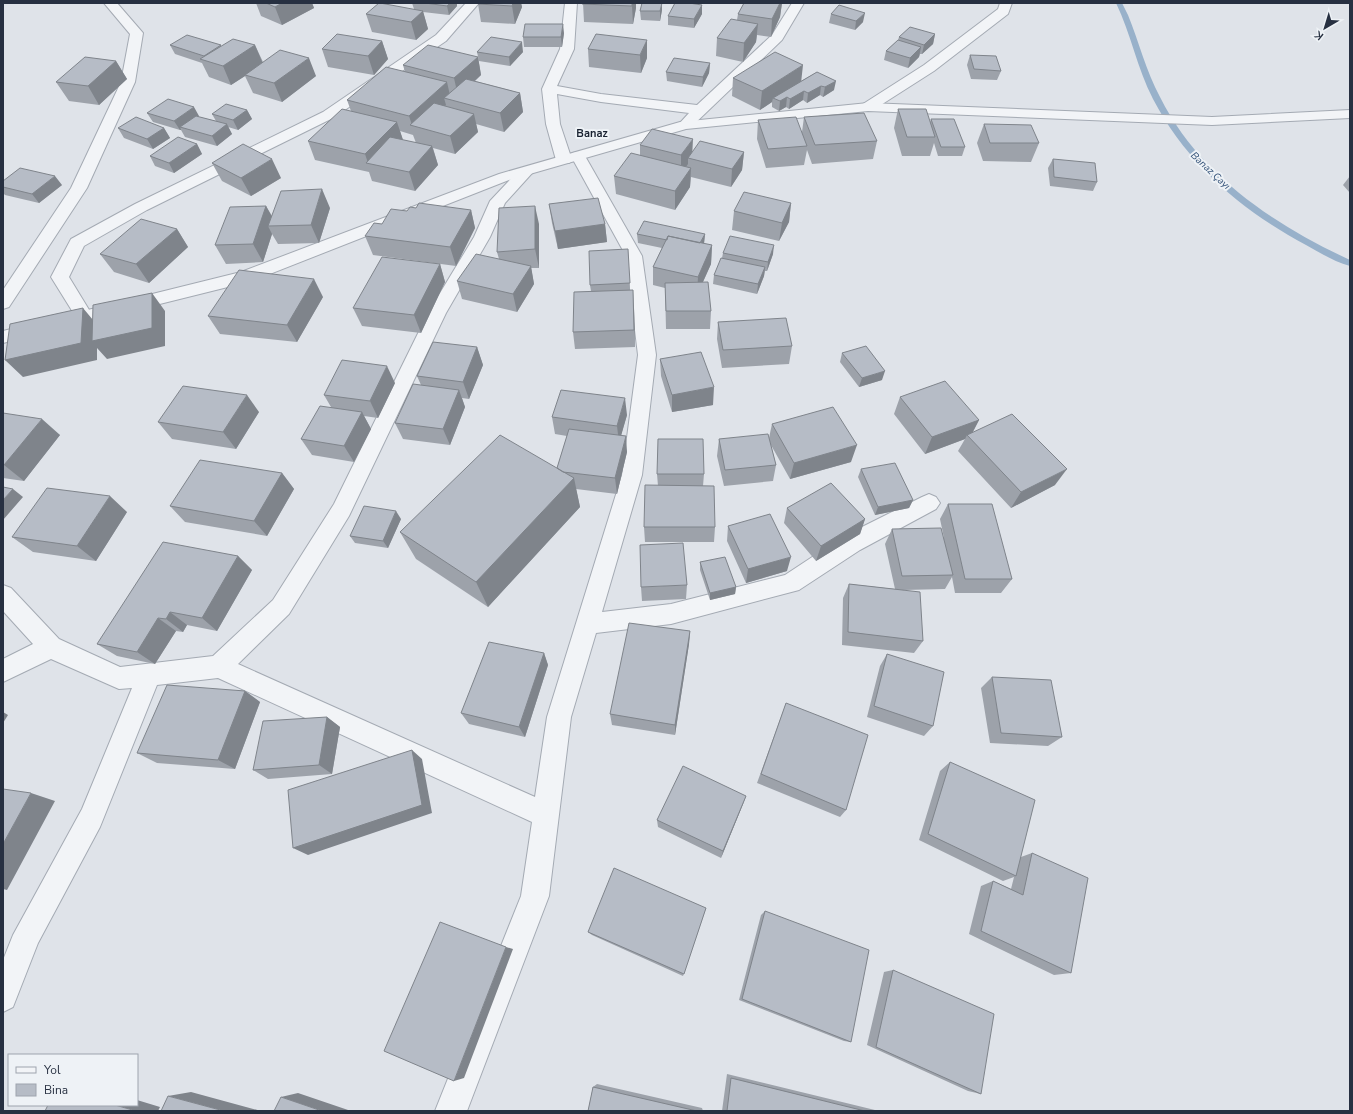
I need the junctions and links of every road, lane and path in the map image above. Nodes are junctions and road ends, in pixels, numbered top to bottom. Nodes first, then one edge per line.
1 (110, 3) edge
2 (473, 3) edge
3 (570, 3) edge
4 (798, 3) edge
5 (1006, 3) edge
6 (549, 89) junction
7 (868, 107) junction
8 (700, 110) junction
9 (1350, 114) edge
10 (685, 125) junction
11 (571, 158) junction
12 (526, 171) junction
13 (3, 303) edge
14 (85, 318) junction
15 (3, 337) edge
16 (929, 503) dead end
17 (3, 595) edge
18 (587, 624) junction
19 (51, 647) junction
20 (219, 667) junction
21 (3, 671) edge
22 (149, 675) junction
23 (546, 815) junction
24 (3, 997) edge
25 (452, 1111) edge

1 - 13 street
2 - 14 street
3 - 6 street
4 - 8 street
5 - 7 street
6 - 8 street
6 - 11 street
7 - 9 street
7 - 10 street
8 - 10 street
10 - 11 street
11 - 12 street
11 - 18 street
12 - 14 street
12 - 20 street
14 - 15 street
16 - 18 street
17 - 19 street
18 - 23 street
19 - 21 street
19 - 22 street
20 - 22 street
20 - 23 street
22 - 24 street
23 - 25 street

